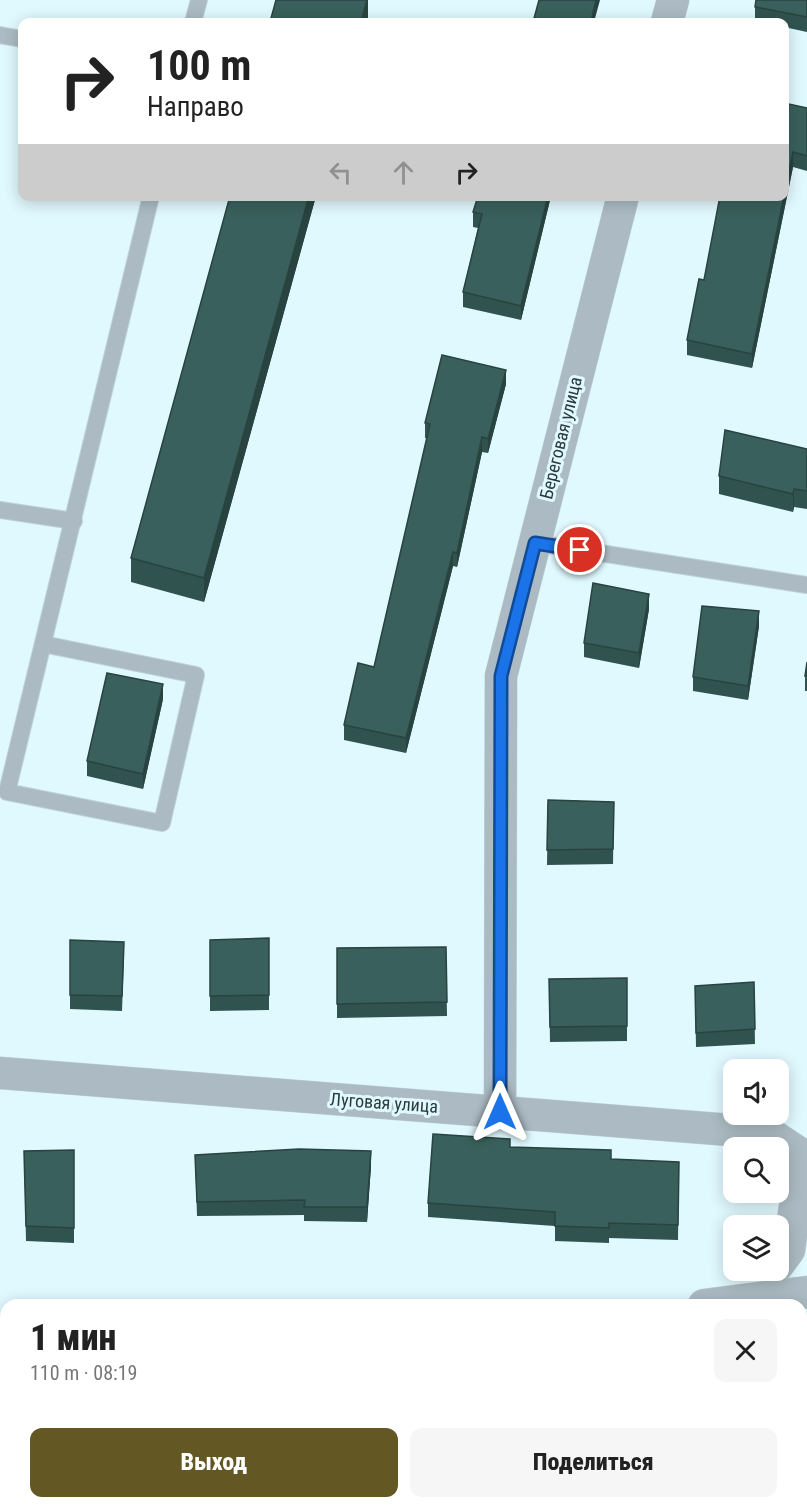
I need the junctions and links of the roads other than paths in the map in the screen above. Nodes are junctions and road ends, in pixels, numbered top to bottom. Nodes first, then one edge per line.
1 (199, 0) edge
2 (673, 0) edge
3 (194, 18) edge
4 (668, 18) edge
5 (0, 35) edge
6 (18, 38) edge
7 (149, 201) edge
8 (622, 201) edge
9 (0, 510) edge
10 (74, 521) junction
11 (535, 543) junction
12 (807, 585) edge
13 (44, 644) junction
14 (0, 1073) edge
15 (500, 1112) junction
16 (789, 1250) edge
17 (768, 1281) edge
18 (807, 1292) edge
19 (756, 1298) junction
20 (749, 1299) edge

1 - 3 lane
2 - 4 street
5 - 6 lane
7 - 10 lane
8 - 11 street, Береговая улица
9 - 10 lane
10 - 13 lane
11 - 12 lane
11 - 15 street, Береговая улица
13 - 13 lane
14 - 15 street, Луговая улица
15 - 16 street, Луговая улица
17 - 19 street
18 - 19 street
19 - 20 street

